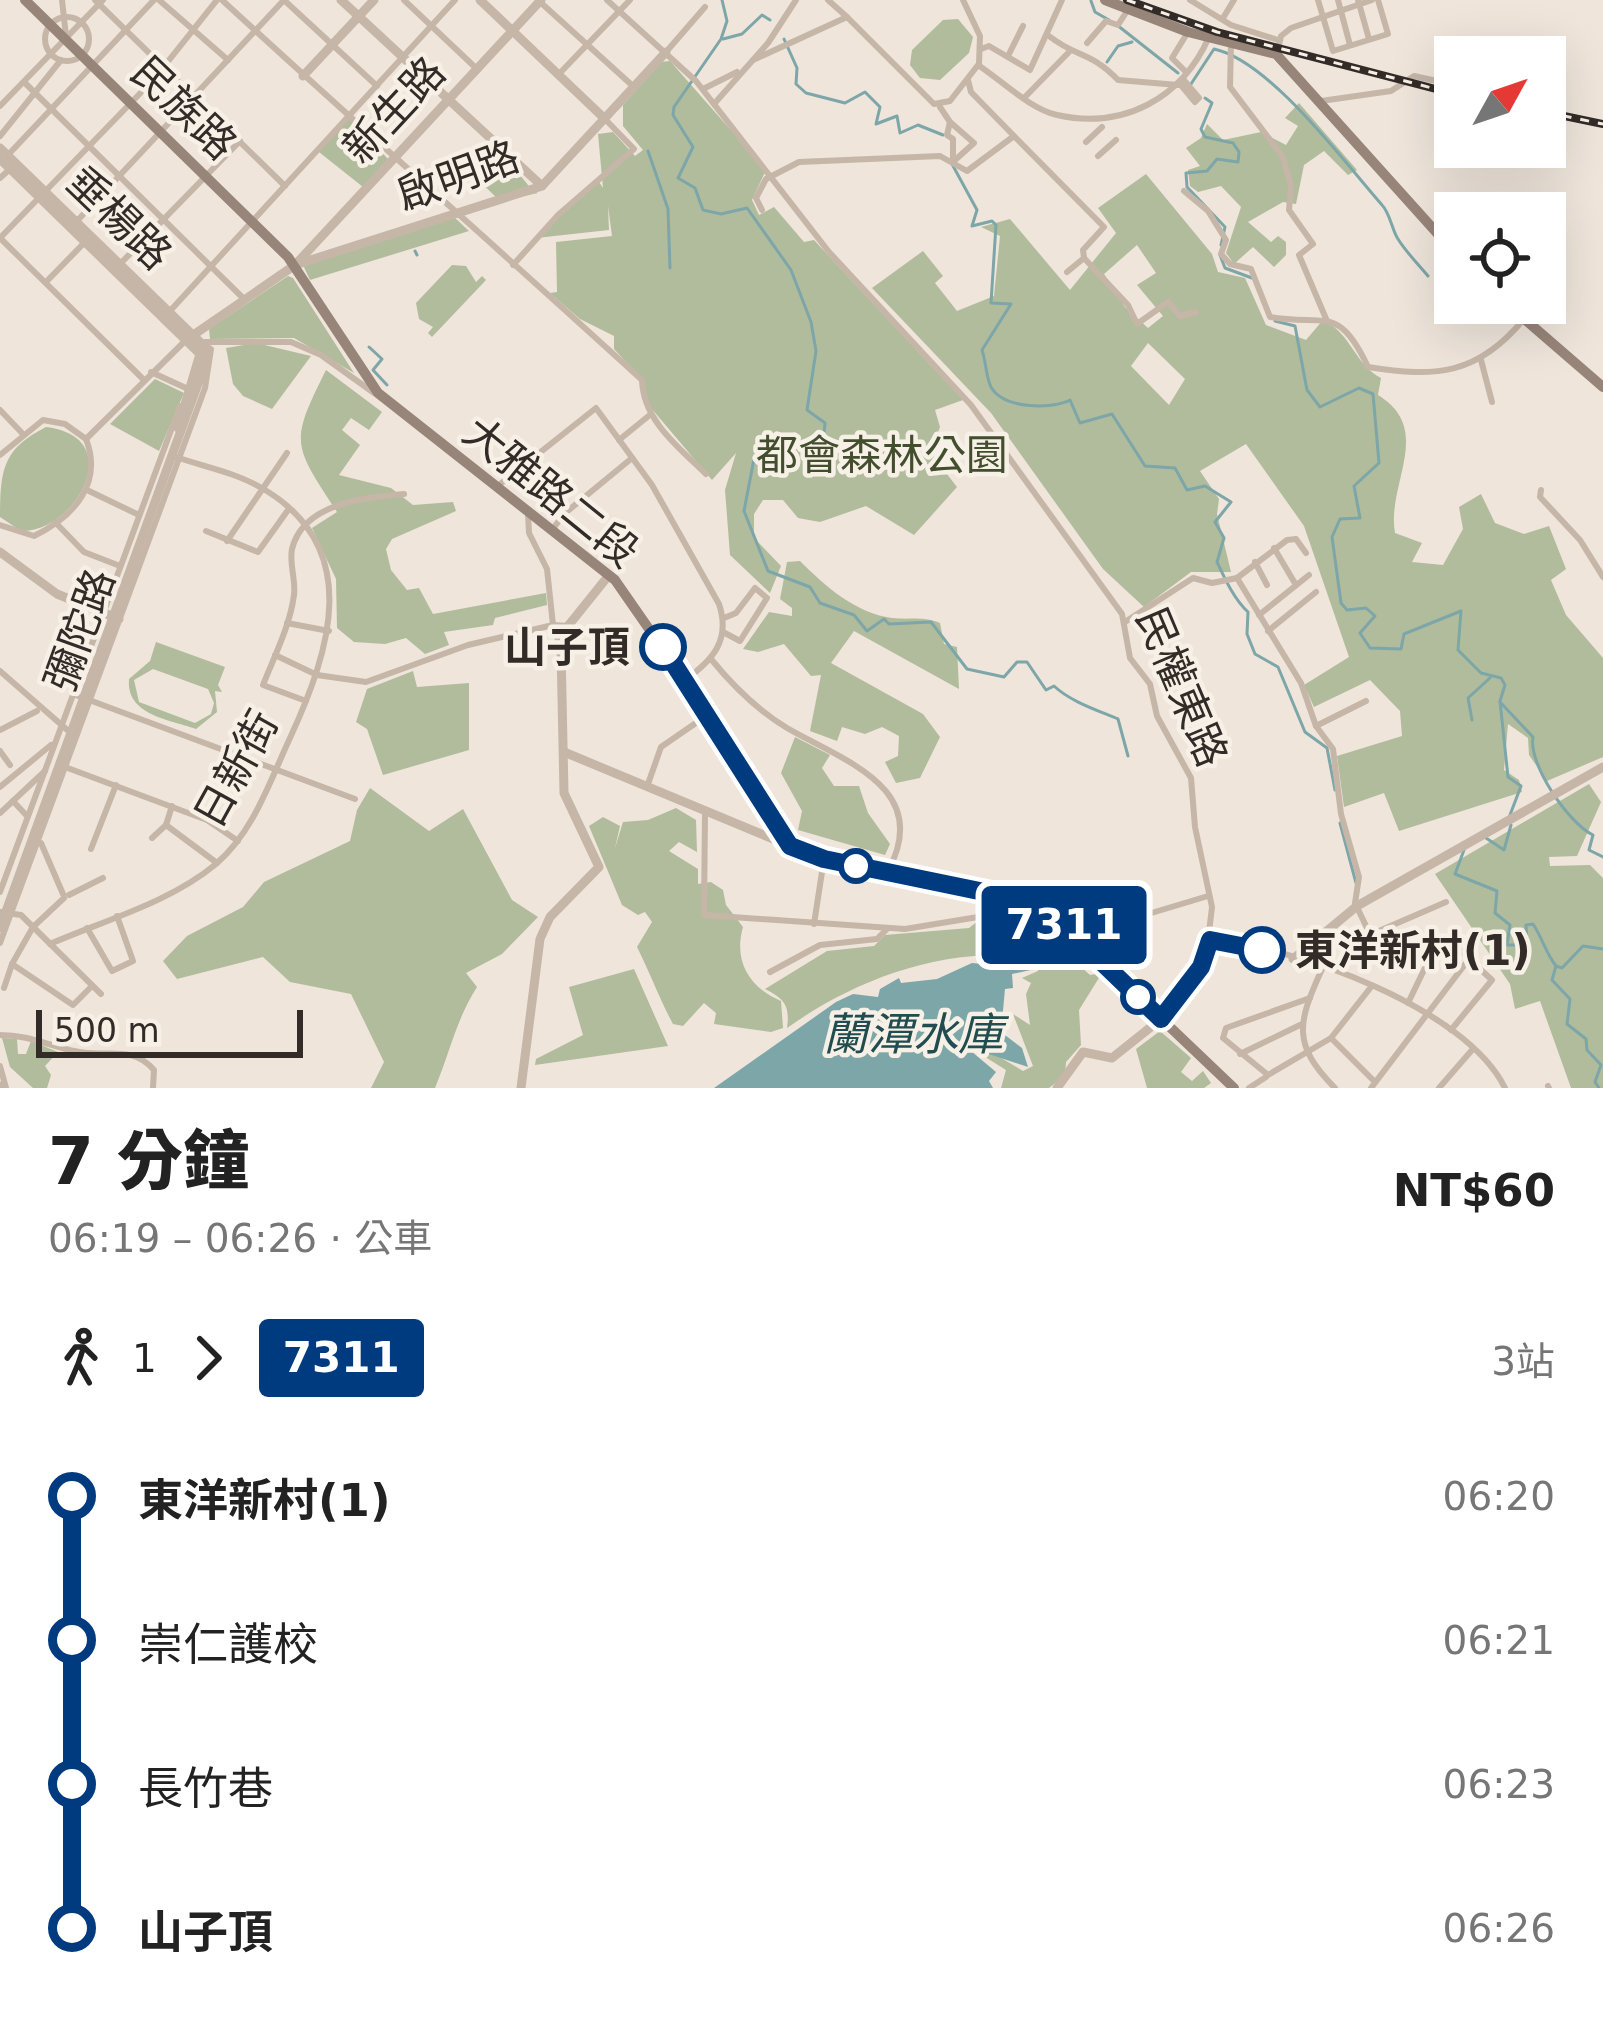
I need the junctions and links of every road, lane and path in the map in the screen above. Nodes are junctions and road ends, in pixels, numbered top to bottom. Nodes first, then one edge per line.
1 (25, 0) edge
2 (62, 0) edge
3 (157, 0) edge
4 (219, 0) edge
5 (284, 0) edge
6 (340, 0) edge
7 (370, 0) edge
8 (404, 0) edge
9 (455, 0) edge
10 (480, 0) edge
11 (540, 0) edge
12 (608, 0) edge
13 (630, 0) edge
14 (796, 0) edge
15 (828, 0) edge
16 (963, 0) edge
17 (1062, 0) edge
18 (1105, 0) edge
19 (1190, 0) edge
20 (1234, 0) edge
21 (1318, 0) edge
22 (1375, 0) edge
23 (99, 1) edge
24 (1359, 2) edge
25 (1340, 5) edge
26 (705, 8) dead end
27 (1127, 10) junction
28 (620, 11) junction
29 (356, 15) junction
30 (1322, 15) junction
31 (847, 17) junction
32 (65, 18) junction
33 (1223, 18) junction
34 (81, 23) junction
35 (52, 24) junction
36 (1024, 26) dead end
37 (432, 27) junction
38 (128, 30) junction
39 (255, 31) junction
40 (513, 31) junction
41 (1188, 32) junction
42 (195, 33) junction
43 (1048, 36) junction
44 (1209, 37) junction
45 (67, 39) junction
46 (1370, 40) junction
47 (1231, 42) junction
48 (587, 43) junction
49 (1087, 43) dead end
50 (330, 44) junction
51 (1351, 45) junction
52 (1278, 47) junction
53 (981, 49) junction
54 (666, 52) junction
55 (1069, 52) junction
56 (51, 54) junction
57 (82, 55) junction
58 (1008, 56) junction
59 (403, 58) junction
60 (61, 60) junction
61 (228, 60) junction
62 (752, 61) junction
63 (979, 65) junction
64 (94, 66) junction
65 (166, 66) junction
66 (478, 70) junction
67 (740, 70) junction
68 (301, 74) junction
69 (559, 74) junction
70 (968, 80) junction
71 (1182, 80) junction
72 (1434, 81) edge
73 (24, 82) junction
74 (377, 86) junction
75 (634, 87) junction
76 (703, 89) junction
77 (35, 93) junction
78 (196, 95) junction
79 (1024, 97) junction
80 (449, 100) junction
81 (1322, 101) junction
82 (131, 102) junction
83 (714, 104) junction
84 (0, 106) edge
85 (940, 107) junction
86 (52, 110) junction
87 (348, 117) junction
88 (605, 118) junction
89 (950, 122) junction
90 (1102, 127) dead end
91 (161, 132) junction
92 (0, 136) edge
93 (1014, 136) junction
94 (1116, 140) dead end
95 (240, 141) junction
96 (1086, 142) dead end
97 (89, 146) junction
98 (3, 154) edge
99 (1098, 156) dead end
100 (394, 159) junction
101 (954, 161) junction
102 (10, 169) junction
103 (772, 174) junction
104 (122, 176) junction
105 (206, 176) junction
106 (0, 178) edge
107 (285, 185) junction
108 (542, 186) junction
109 (1184, 191) dead end
110 (42, 194) junction
111 (762, 210) dead end
112 (457, 214) junction
113 (164, 219) junction
114 (252, 221) junction
115 (73, 225) junction
116 (1434, 229) edge
117 (2, 233) edge
118 (85, 242) junction
119 (1084, 258) junction
120 (212, 264) junction
121 (295, 265) junction
122 (513, 265) junction
123 (117, 267) junction
124 (1066, 272) dead end
125 (45, 283) junction
126 (243, 298) junction
127 (1196, 312) dead end
128 (165, 315) junction
129 (1327, 321) junction
130 (1519, 324) edge
131 (1530, 324) edge
132 (242, 339) junction
133 (195, 342) junction
134 (213, 358) junction
135 (1480, 360) junction
136 (1603, 367) edge
137 (151, 373) junction
138 (1592, 378) junction
139 (143, 380) junction
140 (1603, 387) edge
141 (186, 388) junction
142 (377, 394) junction
143 (1492, 402) dead end
144 (651, 414) junction
145 (2, 415) edge
146 (22, 433) junction
147 (86, 439) junction
148 (619, 440) junction
149 (287, 453) dead end
150 (0, 454) edge
151 (176, 457) junction
152 (632, 458) junction
153 (706, 474) dead end
154 (260, 487) junction
155 (497, 488) junction
156 (89, 490) junction
157 (1541, 490) dead end
158 (404, 494) dead end
159 (288, 510) junction
160 (528, 512) junction
161 (146, 516) junction
162 (56, 522) junction
163 (0, 526) edge
164 (304, 527) junction
165 (552, 530) junction
166 (206, 531) dead end
167 (231, 543) junction
168 (1274, 548) junction
169 (0, 552) edge
170 (1306, 553) dead end
171 (1254, 561) junction
172 (126, 568) junction
173 (609, 574) junction
174 (1309, 575) dead end
175 (1603, 577) edge
176 (1237, 578) junction
177 (1267, 585) dead end
178 (1296, 585) junction
179 (1316, 592) dead end
180 (1258, 615) junction
181 (111, 616) junction
182 (724, 618) junction
183 (287, 622) junction
184 (1125, 622) junction
185 (554, 625) junction
186 (568, 626) junction
187 (329, 631) junction
188 (723, 632) junction
189 (1268, 632) junction
190 (561, 650) junction
191 (275, 655) junction
192 (711, 659) junction
193 (0, 671) edge
194 (316, 675) junction
195 (685, 680) junction
196 (81, 699) junction
197 (1366, 701) dead end
198 (307, 702) junction
199 (37, 711) dead end
200 (709, 714) junction
201 (1316, 726) junction
202 (0, 730) edge
203 (68, 733) junction
204 (51, 745) dead end
205 (0, 751) edge
206 (564, 752) junction
207 (10, 765) dead end
208 (55, 765) junction
209 (1603, 767) edge
210 (275, 770) junction
211 (116, 784) junction
212 (648, 784) junction
213 (0, 787) edge
214 (355, 799) dead end
215 (13, 801) junction
216 (172, 806) junction
217 (704, 808) junction
218 (0, 813) edge
219 (28, 817) junction
220 (166, 825) junction
221 (152, 838) dead end
222 (238, 841) junction
223 (41, 843) dead end
224 (790, 846) junction
225 (91, 849) dead end
226 (824, 859) junction
227 (217, 863) junction
228 (888, 872) junction
229 (103, 878) dead end
230 (0, 892) edge
231 (984, 894) junction
232 (65, 896) junction
233 (1210, 896) junction
234 (1446, 902) dead end
235 (1357, 906) junction
236 (6, 912) edge
237 (117, 916) junction
238 (814, 924) junction
239 (34, 927) junction
240 (0, 928) edge
241 (87, 928) junction
242 (888, 928) junction
243 (1372, 934) junction
244 (1075, 936) junction
245 (1210, 940) junction
246 (0, 944) edge
247 (50, 944) junction
248 (1378, 951) dead end
249 (1293, 959) junction
250 (1469, 959) junction
251 (13, 964) junction
252 (1322, 970) junction
253 (770, 972) dead end
254 (92, 986) junction
255 (1371, 987) junction
256 (4, 988) dead end
257 (101, 994) dead end
258 (1310, 998) junction
259 (1408, 1004) junction
260 (1429, 1014) junction
261 (1161, 1019) junction
262 (1300, 1024) junction
263 (1451, 1030) junction
264 (0, 1035) edge
265 (1331, 1038) junction
266 (1473, 1049) junction
267 (1307, 1053) junction
268 (1240, 1054) junction
269 (0, 1066) edge
270 (1268, 1075) junction
271 (1373, 1085) edge
272 (2, 1087) edge
273 (153, 1088) edge
274 (521, 1088) edge
275 (1057, 1088) edge
276 (1234, 1088) edge
277 (1249, 1088) edge
278 (1335, 1088) edge
279 (1438, 1088) edge
280 (1505, 1088) edge

1 - 35 main road, 民族路
2 - 32 street
3 - 38 street
3 - 42 street
4 - 39 street
4 - 42 street
5 - 39 street
5 - 50 street
6 - 29 street
7 - 29 street
8 - 37 street
9 - 37 street
10 - 40 street
11 - 40 street, 新生路
11 - 48 street
12 - 28 street, 民權東路
13 - 28 street
14 - 62 street
15 - 31 street
16 - 53 street
17 - 43 street
18 - 27 main road
19 - 33 street
20 - 33 street
21 - 30 street
22 - 24 street
22 - 46 street
23 - 34 street
23 - 38 street
24 - 25 street
24 - 46 street
25 - 30 street
25 - 51 street
26 - 54 street, 啟明路
27 - 41 main road
27 - 49 street
28 - 48 street
28 - 54 street, 民權東路
29 - 50 street
29 - 59 street
30 - 51 street
30 - 52 street
31 - 62 street
31 - 85 street
32 - 34 street
32 - 35 street
32 - 45 street
33 - 52 street
34 - 45 street
34 - 57 street
35 - 45 main road, 民族路
35 - 56 street
36 - 58 street
37 - 59 street
37 - 66 street
38 - 64 street
38 - 65 street
39 - 61 street
39 - 68 street
40 - 66 street, 新生路
40 - 69 street
41 - 44 main road
41 - 71 street
42 - 61 street
42 - 65 street
43 - 55 street
43 - 58 street
44 - 47 main road
44 - 71 street
45 - 56 street
45 - 57 main road, 民族路
46 - 51 street
47 - 52 main road
47 - 129 street
48 - 69 street
48 - 75 street
50 - 68 street
50 - 74 street
52 - 81 main road
53 - 58 street
53 - 63 street
54 - 75 street, 啟明路
54 - 76 street, 民權東路
55 - 71 street
55 - 79 street
56 - 60 street
56 - 73 street
57 - 60 street
57 - 64 main road, 民族路
59 - 74 street
59 - 80 street
60 - 77 street
61 - 78 street
62 - 67 street
63 - 70 street
63 - 79 street
64 - 82 main road, 民族路
64 - 86 street
65 - 78 street
65 - 82 street
66 - 80 street, 新生路
67 - 76 street
67 - 83 street
68 - 87 street
69 - 88 street
70 - 85 street
70 - 93 street
71 - 79 street
72 - 81 street
73 - 77 street
73 - 84 street
74 - 87 street
75 - 88 street, 啟明路
76 - 83 street, 民權東路
77 - 86 street
77 - 92 street
78 - 91 street
78 - 95 street
80 - 100 street, 新生路
80 - 108 street
81 - 116 main road
82 - 91 main road, 民族路
82 - 97 street
83 - 103 street, 民權東路
85 - 89 street
86 - 97 street
86 - 98 street
87 - 100 street
87 - 107 street
88 - 108 street, 啟明路
88 - 122 street
89 - 101 street
89 - 101 street
90 - 96 street
91 - 104 street
91 - 105 main road, 民族路
93 - 101 street
93 - 119 street
94 - 99 street
95 - 105 street
95 - 107 street
97 - 104 street
97 - 110 street
98 - 102 street, 垂楊路
98 - 110 street, 垂楊路
100 - 112 street
100 - 121 street, 新生路
101 - 103 street
102 - 106 street
102 - 110 street, 垂楊路
103 - 111 street
103 - 184 street, 民權東路
104 - 113 street
104 - 115 street
105 - 113 street
105 - 114 main road, 民族路
107 - 114 street
108 - 112 street, 啟明路
109 - 129 street
110 - 115 street, 垂楊路
110 - 117 street
112 - 121 street, 啟明路
112 - 122 street
113 - 120 street
113 - 123 street
114 - 120 street
114 - 121 main road, 民族路
115 - 118 street, 垂楊路
115 - 123 street, 垂楊路
117 - 125 street
118 - 123 street, 垂楊路
118 - 125 street
119 - 124 street
119 - 127 street
120 - 126 street
120 - 128 street
121 - 126 street, 啟明路
121 - 142 main road, 大雅路二段
122 - 144 street
123 - 128 street, 垂楊路
125 - 139 street
126 - 133 street, 啟明路
128 - 133 street, 垂楊路
129 - 135 street
130 - 135 street
131 - 138 main road
132 - 133 street
132 - 134 street
132 - 142 street
133 - 134 street
133 - 137 street
133 - 141 street, 彌陀路
133 - 151 street, 彌陀路
133 - 161 street, 彌陀路
134 - 151 street, 彌陀路
135 - 143 street
136 - 138 street
137 - 139 street
137 - 141 street
138 - 140 main road
139 - 147 street
141 - 161 street, 彌陀路
142 - 155 main road, 大雅路二段
144 - 148 street
144 - 153 street
145 - 146 street
146 - 147 street
146 - 150 street
147 - 156 street
148 - 152 street
148 - 155 street
149 - 154 street
151 - 154 street, 日新街
151 - 161 street, 彌陀路
152 - 165 street
152 - 182 street
154 - 159 street, 日新街
154 - 167 street
155 - 160 main road, 大雅路二段
156 - 161 street
156 - 162 street
157 - 175 street
158 - 164 street
159 - 164 street, 日新街
159 - 167 street
160 - 165 main road, 大雅路二段
160 - 185 street
161 - 172 street, 彌陀路
162 - 163 street
162 - 172 street
164 - 183 street
164 - 187 street, 日新街
165 - 173 main road, 大雅路二段
166 - 167 street
168 - 170 street
168 - 171 street
168 - 178 street
169 - 181 street
171 - 176 street
171 - 177 street
172 - 181 street, 彌陀路
173 - 186 street
173 - 195 main road, 大雅路二段
174 - 178 street
176 - 180 street
176 - 184 street
178 - 180 street
179 - 189 street
180 - 189 street
181 - 196 street, 彌陀路
182 - 188 street
182 - 188 street
183 - 187 street
183 - 191 street
184 - 233 street, 民權東路
185 - 186 street
185 - 190 street
185 - 194 street
186 - 190 street
187 - 194 street, 日新街
188 - 192 street
189 - 201 street
190 - 206 street
191 - 194 street
191 - 198 street
192 - 195 street
192 - 228 street
193 - 203 street
194 - 198 street, 日新街
195 - 200 main road, 大雅路二段
196 - 203 street, 彌陀路
196 - 210 street
197 - 201 street
198 - 210 street, 日新街
199 - 202 street
200 - 212 street
200 - 224 main road, 大雅路二段
201 - 235 street
203 - 208 street, 彌陀路
204 - 213 street
205 - 207 street
206 - 212 street
206 - 274 street
208 - 211 street
208 - 215 street
208 - 219 street, 彌陀路
208 - 236 street, 彌陀路
209 - 235 street
210 - 214 street
210 - 222 street, 日新街
211 - 216 street
211 - 225 street
212 - 217 street
215 - 218 street
215 - 219 street
216 - 220 street
216 - 222 street
217 - 224 street
217 - 238 street
219 - 230 street, 彌陀路
220 - 221 street
220 - 227 street
222 - 227 street, 日新街
223 - 232 street
224 - 226 main road
226 - 228 main road
226 - 238 street
227 - 237 street, 日新街
228 - 231 main road
229 - 232 street
231 - 242 street
231 - 244 main road
232 - 239 street
233 - 244 street
233 - 245 street, 民權東路
234 - 243 street
235 - 243 street
235 - 249 street
236 - 239 street
236 - 240 street, 彌陀路
236 - 246 street, 彌陀路
237 - 241 street, 日新街
237 - 241 street
238 - 242 street
239 - 247 street
239 - 251 street
241 - 247 street, 日新街
242 - 253 street
243 - 248 street
244 - 261 main road
245 - 249 street
245 - 261 street, 民權東路
247 - 254 street
249 - 252 street
250 - 259 street
250 - 260 street
250 - 263 street
251 - 254 street
251 - 256 street
252 - 255 street
252 - 258 street
254 - 257 street
255 - 259 street
255 - 265 street
258 - 262 street
258 - 268 street
259 - 260 street
260 - 263 street
260 - 271 street
261 - 275 street
261 - 276 main road
262 - 267 street
262 - 268 street
263 - 266 street
264 - 273 street
265 - 267 street
265 - 271 street
266 - 279 street
266 - 280 street
267 - 270 street
267 - 278 street
268 - 270 street
269 - 272 street
270 - 277 street

